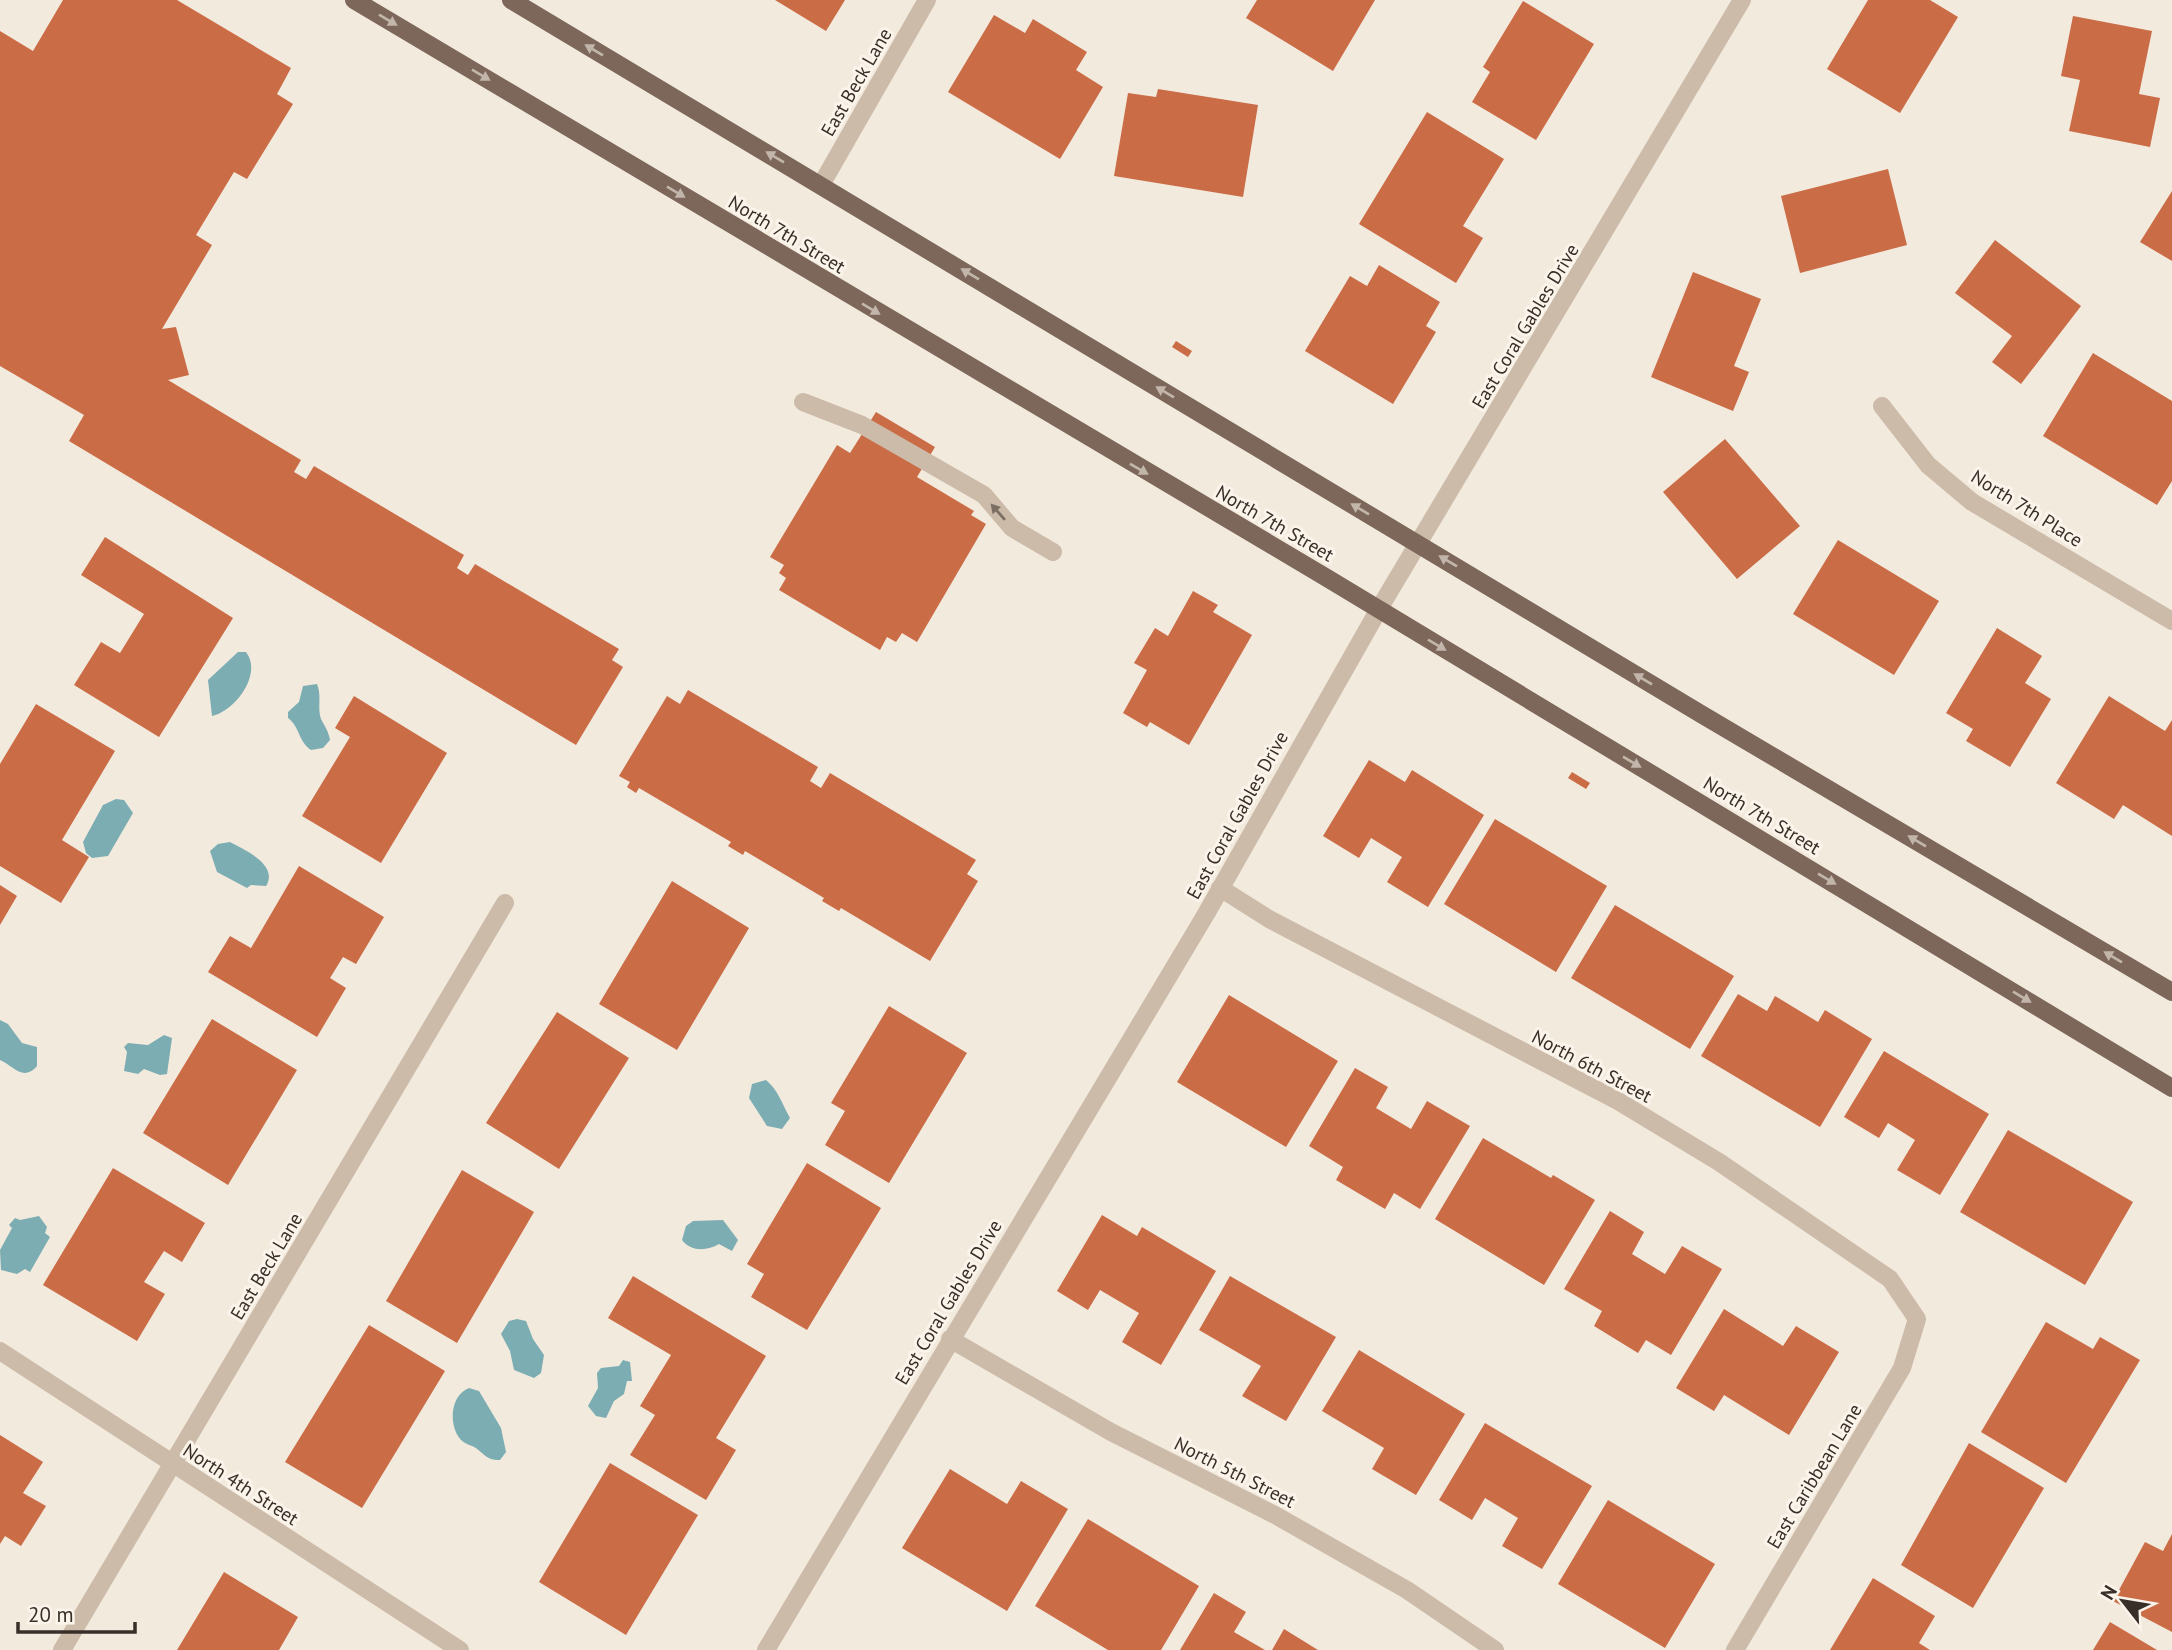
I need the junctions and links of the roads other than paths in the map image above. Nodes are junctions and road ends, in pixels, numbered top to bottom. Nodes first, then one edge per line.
1 (354, 0) edge
2 (511, 0) edge
3 (927, 0) edge
4 (1742, 0) edge
5 (821, 185) junction
6 (803, 402) dead end
7 (1882, 405) dead end
8 (1419, 543) junction
9 (1053, 552) dead end
10 (1379, 609) junction
11 (2172, 621) edge
12 (1220, 888) junction
13 (505, 903) dead end
14 (2172, 992) edge
15 (2172, 1088) edge
16 (1917, 1319) joint
17 (950, 1339) junction
18 (0, 1351) edge
19 (172, 1465) junction
20 (62, 1650) edge
21 (460, 1650) edge
22 (766, 1650) edge
23 (1496, 1650) edge
24 (1735, 1650) edge

1 -> 10 main road, North 7th Street
5 -> 2 main road
3 - 5 street, East Beck Lane
4 - 8 street, East Coral Gables Drive
8 -> 5 main road
9 -> 6 street
7 - 11 street, North 7th Place
8 - 10 street, East Coral Gables Drive
14 -> 8 main road
10 - 12 street, East Coral Gables Drive
10 -> 15 main road, North 7th Street
12 - 16 street, North 6th Street
12 - 17 street, East Coral Gables Drive
13 - 19 street, East Beck Lane
16 - 24 street, East Caribbean Lane
17 - 22 street, East Coral Gables Drive
17 - 23 street, North 5th Street
18 - 19 street, North 4th Street
19 - 20 street, East Beck Lane
19 - 21 street, North 4th Street

